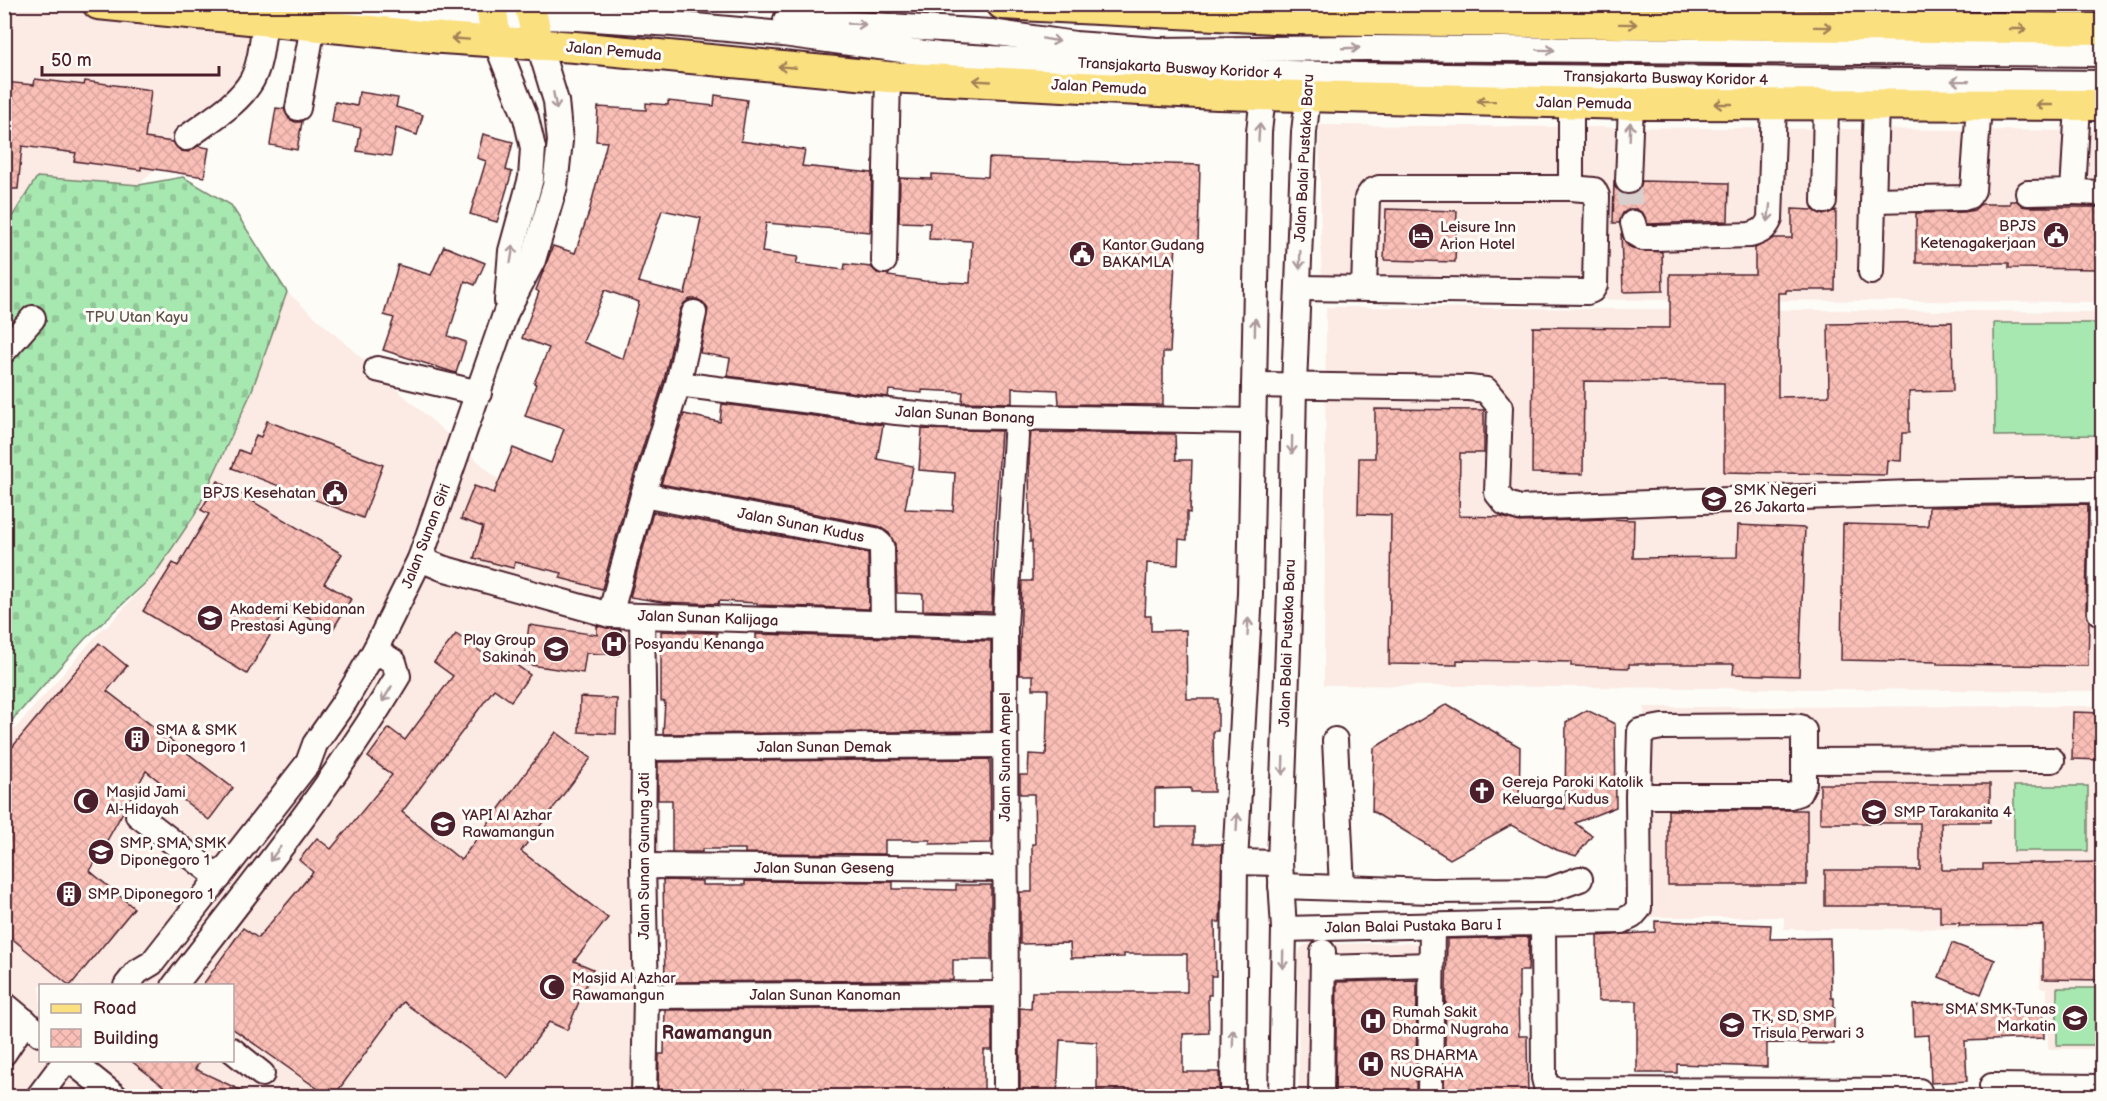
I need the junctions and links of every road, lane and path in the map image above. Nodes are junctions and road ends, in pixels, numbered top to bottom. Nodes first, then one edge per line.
1 (98, 4) edge
2 (333, 4) edge
3 (610, 4) edge
4 (1002, 4) edge
5 (1034, 6) edge
6 (530, 10) edge
7 (1293, 12) edge
8 (1566, 14) edge
9 (1742, 15) edge
10 (265, 21) junction
11 (493, 21) edge
12 (313, 26) junction
13 (2103, 29) edge
14 (539, 45) junction
15 (1307, 50) junction
16 (2103, 54) edge
17 (1266, 72) junction
18 (888, 77) junction
19 (2103, 83) edge
20 (1309, 86) junction
21 (1571, 103) junction
22 (1876, 103) junction
23 (1631, 104) junction
24 (1774, 104) junction
25 (1826, 104) junction
26 (1979, 105) junction
27 (2090, 105) edge
28 (297, 108) dead end
29 (186, 138) dead end
30 (1628, 181) tunnel mouth
31 (1571, 188) junction
32 (2073, 192) junction
33 (2103, 193) edge
34 (2028, 194) dead end
35 (1874, 200) junction
36 (1824, 201) dead end
37 (1633, 223) dead end
38 (884, 261) dead end
39 (1871, 272) dead end
40 (1299, 288) junction
41 (1364, 288) junction
42 (506, 312) junction
43 (694, 313) dead end
44 (33, 318) dead end
45 (4, 351) edge
46 (377, 369) dead end
47 (678, 384) junction
48 (1254, 385) junction
49 (1294, 386) junction
50 (479, 393) junction
51 (1017, 419) junction
52 (1254, 421) junction
53 (643, 495) junction
54 (420, 560) junction
55 (1250, 593) junction
56 (1290, 593) junction
57 (2100, 613) dead end
58 (610, 615) junction
59 (642, 616) junction
60 (883, 622) junction
61 (1005, 627) junction
62 (375, 650) junction
63 (345, 701) junction
64 (372, 719) junction
65 (1335, 740) dead end
66 (1005, 745) junction
67 (644, 748) junction
68 (311, 754) junction
69 (2052, 760) dead end
70 (1804, 761) junction
71 (331, 780) junction
72 (1638, 796) junction
73 (138, 815) dead end
74 (1235, 862) junction
75 (643, 866) junction
76 (1005, 869) junction
77 (214, 874) junction
78 (1280, 874) junction
79 (1580, 879) dead end
80 (1342, 888) junction
81 (186, 908) junction
82 (1543, 924) junction
83 (1432, 926) junction
84 (218, 929) junction
85 (1284, 929) junction
86 (1431, 965) junction
87 (139, 981) edge
88 (176, 984) edge
89 (1005, 994) junction
90 (646, 996) junction
91 (4, 1004) edge
92 (33, 1028) edge
93 (234, 1052) edge
94 (4, 1053) edge
95 (66, 1062) edge
96 (71, 1062) edge
97 (262, 1074) dead end
98 (1992, 1086) dead end
99 (2103, 1087) edge
100 (1919, 1090) dead end
101 (39, 1096) edge
102 (115, 1096) edge
103 (644, 1096) edge
104 (1006, 1096) edge
105 (1233, 1096) edge
106 (1281, 1096) edge
107 (1321, 1096) edge
108 (1430, 1096) edge

1 - 10 main road, Jalan Pemuda
2 - 11 street, Transjakarta Busway Koridor 4
3 -> 17 street, Transjakarta Busway Koridor 4
4 - 5 main road
5 - 7 main road
6 - 11 street, Transjakarta Busway Koridor 4
6 - 14 main road
6 - 17 street, Transjakarta Busway Koridor 4
7 - 8 main road
7 - 15 street, Jalan Balai Pustaka Baru
7 - 17 street
8 -> 9 main road
9 -> 13 main road
10 - 12 main road, Jalan Pemuda
10 - 29 street
11 -> 12 main road, Jalan Pemuda
11 - 14 main road, Jalan Pemuda
42 -> 11 street, Jalan Sunan Giri
12 - 28 street
18 -> 14 main road, Jalan Pemuda
14 -> 42 street, Jalan Sunan Giri
15 -> 16 street, Transjakarta Busway Koridor 4
15 - 17 street, Transjakarta Busway Koridor 4
15 - 20 street, Jalan Balai Pustaka Baru
17 -> 18 main road, Jalan Pemuda
17 - 20 main road, Jalan Pemuda
48 -> 17 street
18 - 38 street
19 -> 20 street, Transjakarta Busway Koridor 4
21 -> 20 main road, Jalan Pemuda
20 -> 40 street, Jalan Balai Pustaka Baru
21 - 23 main road, Jalan Pemuda
21 - 31 street
22 - 25 main road, Jalan Pemuda
22 - 26 main road, Jalan Pemuda
22 - 35 street
24 -> 23 main road, Jalan Pemuda
30 -> 23 street
24 - 25 main road, Jalan Pemuda
24 -> 37 street
25 - 36 street
27 -> 26 main road, Jalan Pemuda
26 - 35 street
27 - 32 street
31 - 41 street
31 - 41 street
32 - 33 street
32 - 34 street
35 - 39 street
40 - 41 street
40 - 49 street, Jalan Balai Pustaka Baru
42 - 50 street, Jalan Sunan Giri
43 - 47 street
44 - 45 street
46 - 50 street
47 - 51 street, Jalan Sunan Bonang
47 - 53 street
48 - 49 street
48 - 52 street
49 -> 56 street, Jalan Balai Pustaka Baru
49 - 57 street
50 - 54 street, Jalan Sunan Giri
51 - 52 street, Jalan Sunan Bonang
51 - 61 street, Jalan Sunan Ampel
52 - 55 street
53 - 58 street
53 - 60 street, Jalan Sunan Kudus
54 - 58 street, Jalan Sunan Kalijaga
54 - 62 street, Jalan Sunan Giri
55 - 56 street
74 -> 55 street
56 -> 78 street, Jalan Balai Pustaka Baru
58 - 59 street, Jalan Sunan Kalijaga
59 - 60 street, Jalan Sunan Kalijaga
59 - 67 street, Jalan Sunan Gunung Jati
60 - 61 street, Jalan Sunan Kalijaga
61 - 66 street, Jalan Sunan Ampel
62 - 63 street, Jalan Sunan Giri
62 -> 64 street
63 - 64 street
63 - 68 street, Jalan Sunan Giri
64 - 71 street
65 - 80 street
66 - 67 street, Jalan Sunan Demak
66 - 76 street, Jalan Sunan Ampel
67 - 75 street, Jalan Sunan Gunung Jati
68 - 71 street
68 - 77 street, Jalan Sunan Giri
69 - 70 street
70 - 72 street
70 - 72 street, Jalan Balai Pustaka Baru I
71 -> 84 street
72 - 82 street, Jalan Balai Pustaka Baru I
73 - 77 street
74 - 78 street
105 -> 74 street
75 - 76 street, Jalan Sunan Geseng
75 - 90 street, Jalan Sunan Gunung Jati
76 - 89 street, Jalan Sunan Ampel
77 - 81 street, Jalan Sunan Giri
78 - 80 street
78 - 85 street, Jalan Balai Pustaka Baru
79 - 80 street
81 - 84 street
81 - 87 street, Jalan Sunan Giri
82 - 83 street, Jalan Balai Pustaka Baru I
82 - 100 street
83 - 85 street, Jalan Balai Pustaka Baru I
83 - 86 street
84 - 88 street
85 -> 106 street, Jalan Balai Pustaka Baru
86 - 107 street
86 - 108 street
89 - 90 street, Jalan Sunan Kanoman
89 - 104 street, Jalan Sunan Ampel
90 - 103 street, Jalan Sunan Gunung Jati
91 - 92 street
92 - 94 street
93 - 97 street
95 - 101 street
96 - 102 street
98 - 99 street

